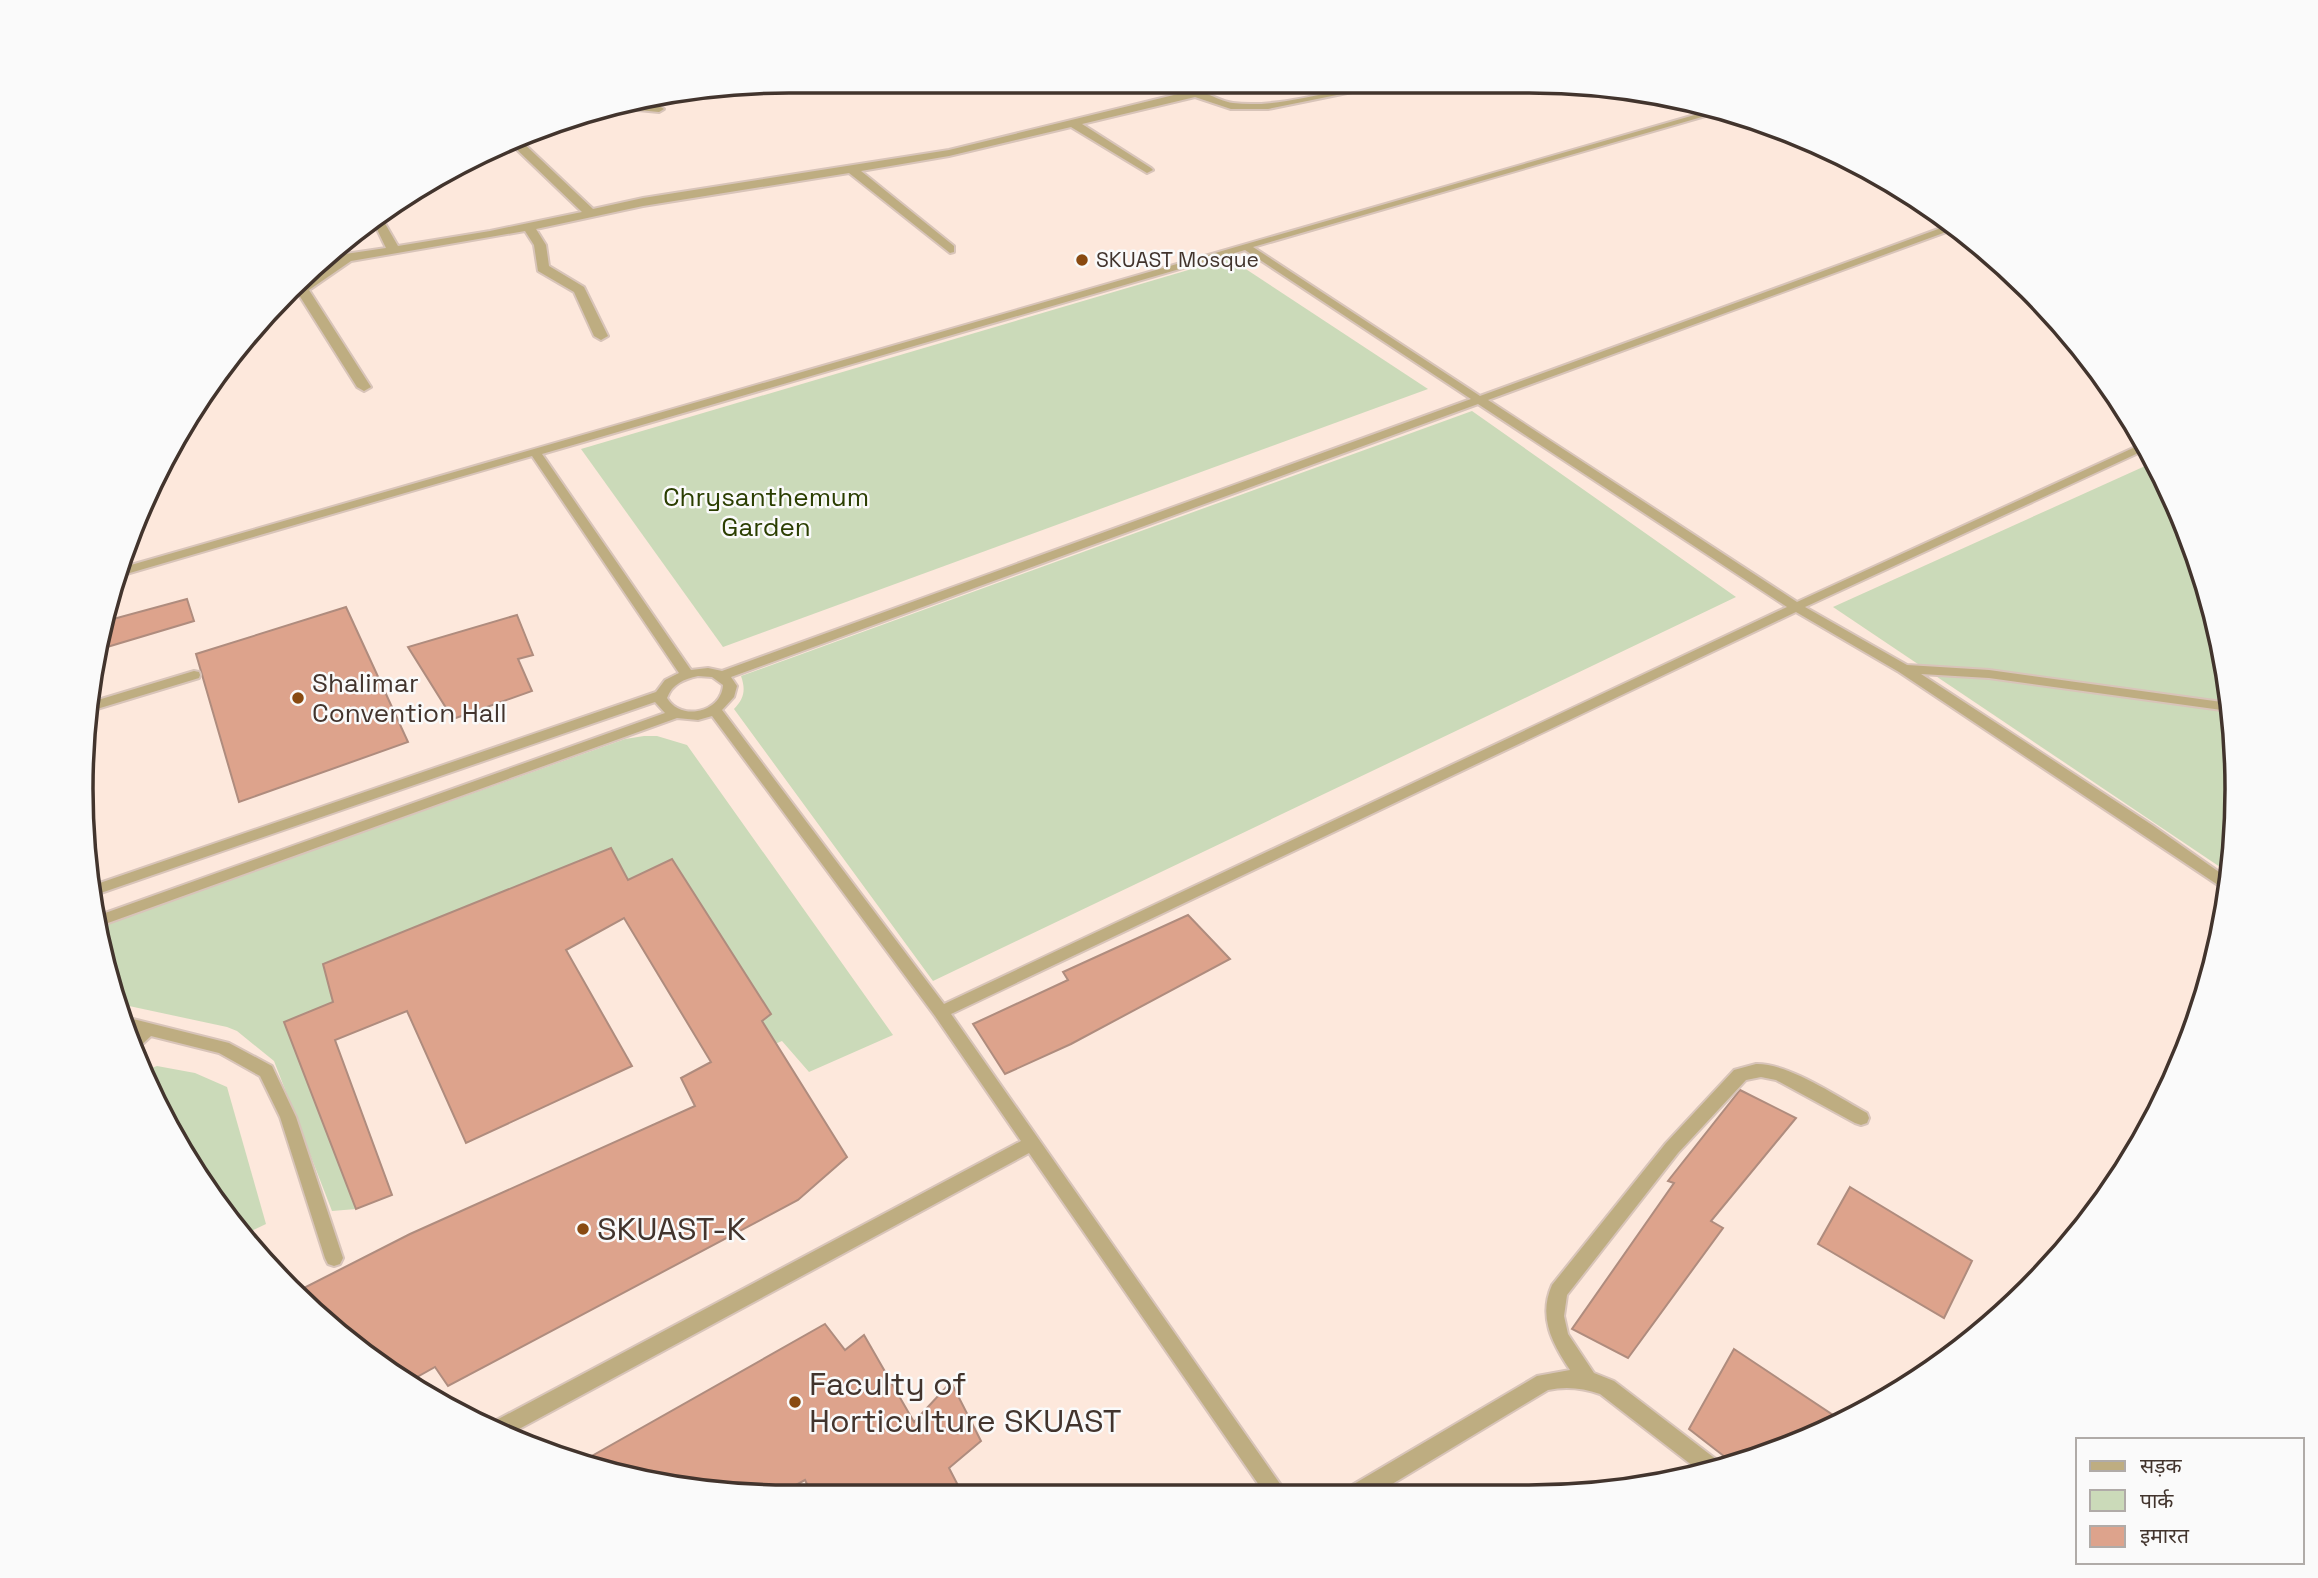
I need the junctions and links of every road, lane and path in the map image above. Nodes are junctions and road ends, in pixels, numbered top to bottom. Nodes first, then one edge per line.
1 (1199, 93) edge
2 (1337, 93) edge
3 (1196, 94) junction
4 (644, 108) edge
5 (659, 109) dead end
6 (1703, 115) edge
7 (1074, 124) junction
8 (520, 147) edge
9 (853, 170) junction
10 (1147, 170) dead end
11 (590, 213) junction
12 (381, 225) edge
13 (529, 227) junction
14 (1944, 230) edge
15 (1245, 246) junction
16 (950, 249) dead end
17 (394, 251) junction
18 (346, 260) junction
19 (336, 261) edge
20 (314, 281) edge
21 (303, 291) edge
22 (601, 336) dead end
23 (364, 387) dead end
24 (1479, 399) junction
25 (2137, 450) edge
26 (535, 452) junction
27 (129, 569) edge
28 (1796, 607) junction
29 (1904, 669) junction
30 (687, 674) junction
31 (194, 675) dead end
32 (722, 676) junction
33 (661, 695) junction
34 (98, 705) edge
35 (2220, 706) edge
36 (714, 709) junction
37 (676, 714) junction
38 (2219, 880) edge
39 (100, 888) edge
40 (105, 919) edge
41 (941, 1012) junction
42 (135, 1025) edge
43 (148, 1028) junction
44 (139, 1038) edge
45 (1861, 1118) dead end
46 (1032, 1143) junction
47 (334, 1258) dead end
48 (1587, 1379) junction
49 (508, 1425) edge
50 (1705, 1463) edge
51 (1272, 1485) edge
52 (1369, 1485) edge

1 - 3 street
2 - 3 street
3 - 7 street
4 - 5 street
6 - 15 lane
7 - 9 street
7 - 10 street
8 - 11 street
9 - 11 street
9 - 16 street
11 - 13 street
12 - 17 street
13 - 17 street
13 - 22 street
14 - 24 lane
15 - 24 lane
15 - 26 lane
17 - 18 street
18 - 19 street
18 - 20 street
21 - 23 street
24 - 28 lane
24 - 32 lane
25 - 28 lane
26 - 27 lane
26 - 30 lane
28 - 29 lane
28 - 41 lane
29 - 35 lane
29 - 38 lane
30 - 32 lane
30 - 33 lane
31 - 34 lane
32 - 36 lane
33 - 37 lane
33 - 39 lane
36 - 37 lane
36 - 41 lane
37 - 40 lane
41 - 46 lane
42 - 43 lane
43 - 44 lane
43 - 47 lane
45 - 48 lane
46 - 49 lane
46 - 51 lane
48 - 50 lane
48 - 52 lane

